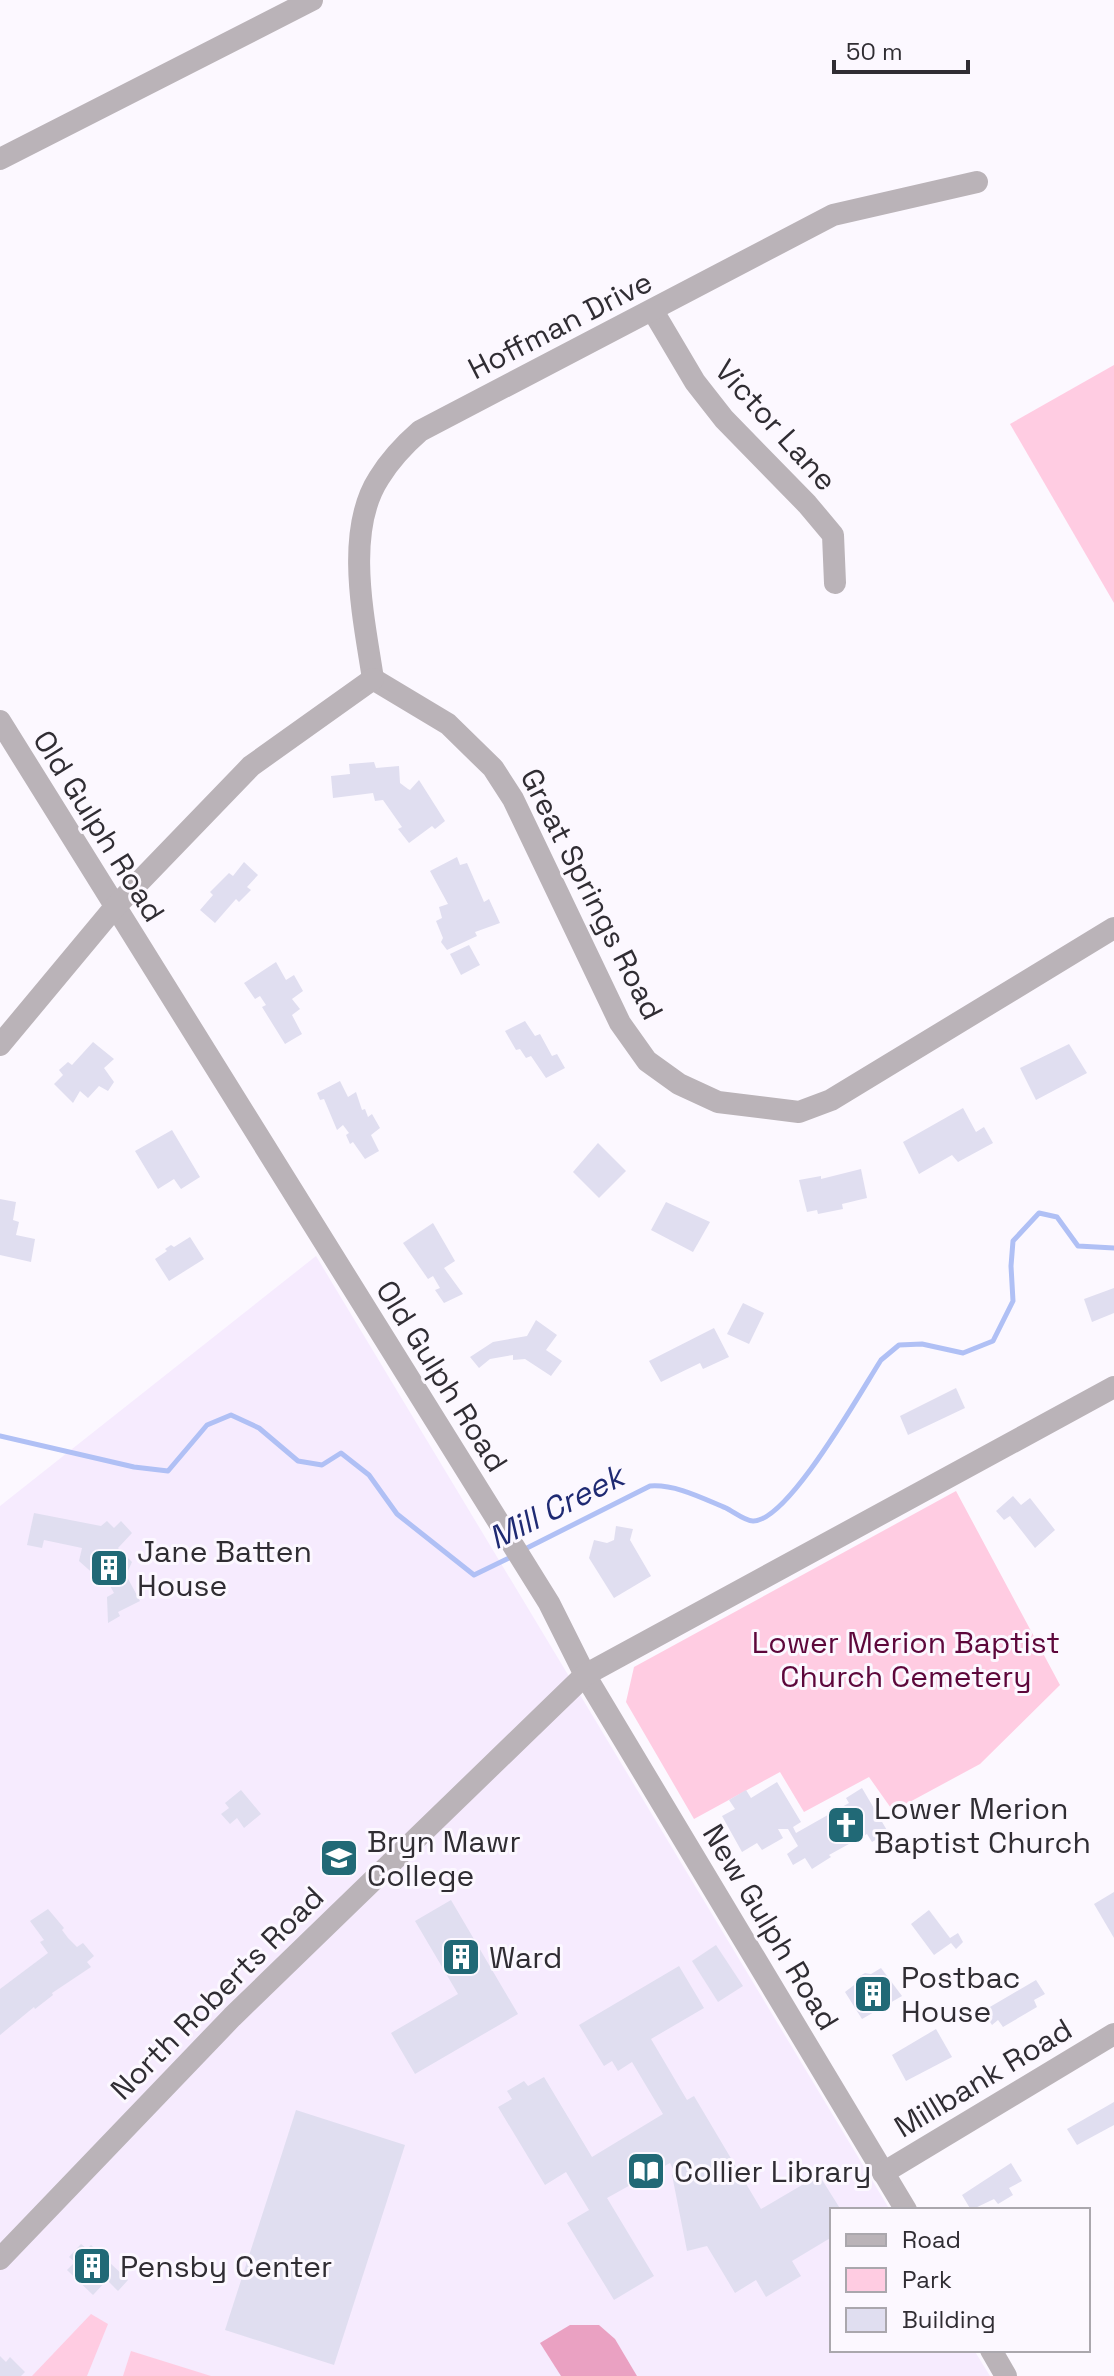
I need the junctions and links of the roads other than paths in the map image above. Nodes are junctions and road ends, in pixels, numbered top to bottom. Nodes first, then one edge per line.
1 (312, 0) edge
2 (0, 159) edge
3 (977, 182) dead end
4 (653, 311) junction
5 (835, 583) dead end
6 (373, 679) junction
7 (0, 721) edge
8 (114, 908) junction
9 (1114, 928) edge
10 (0, 1045) edge
11 (1114, 1387) edge
12 (585, 1675) junction
13 (1114, 2034) edge
14 (883, 2173) junction
15 (905, 2208) edge
16 (0, 2259) edge
17 (992, 2352) edge
18 (1006, 2376) edge

1 - 2 street
3 - 4 street, Hoffman Drive
4 - 5 street, Victor Lane
4 - 6 street, Hoffman Drive
6 - 8 street
6 - 9 street, Great Springs Road
7 - 8 street, Old Gulph Road
8 - 10 street
8 - 12 street, Old Gulph Road
11 - 12 street
12 - 14 street, New Gulph Road
12 - 16 street, North Roberts Road
13 - 14 street, Millbank Road
14 - 15 street, New Gulph Road
17 - 18 street

